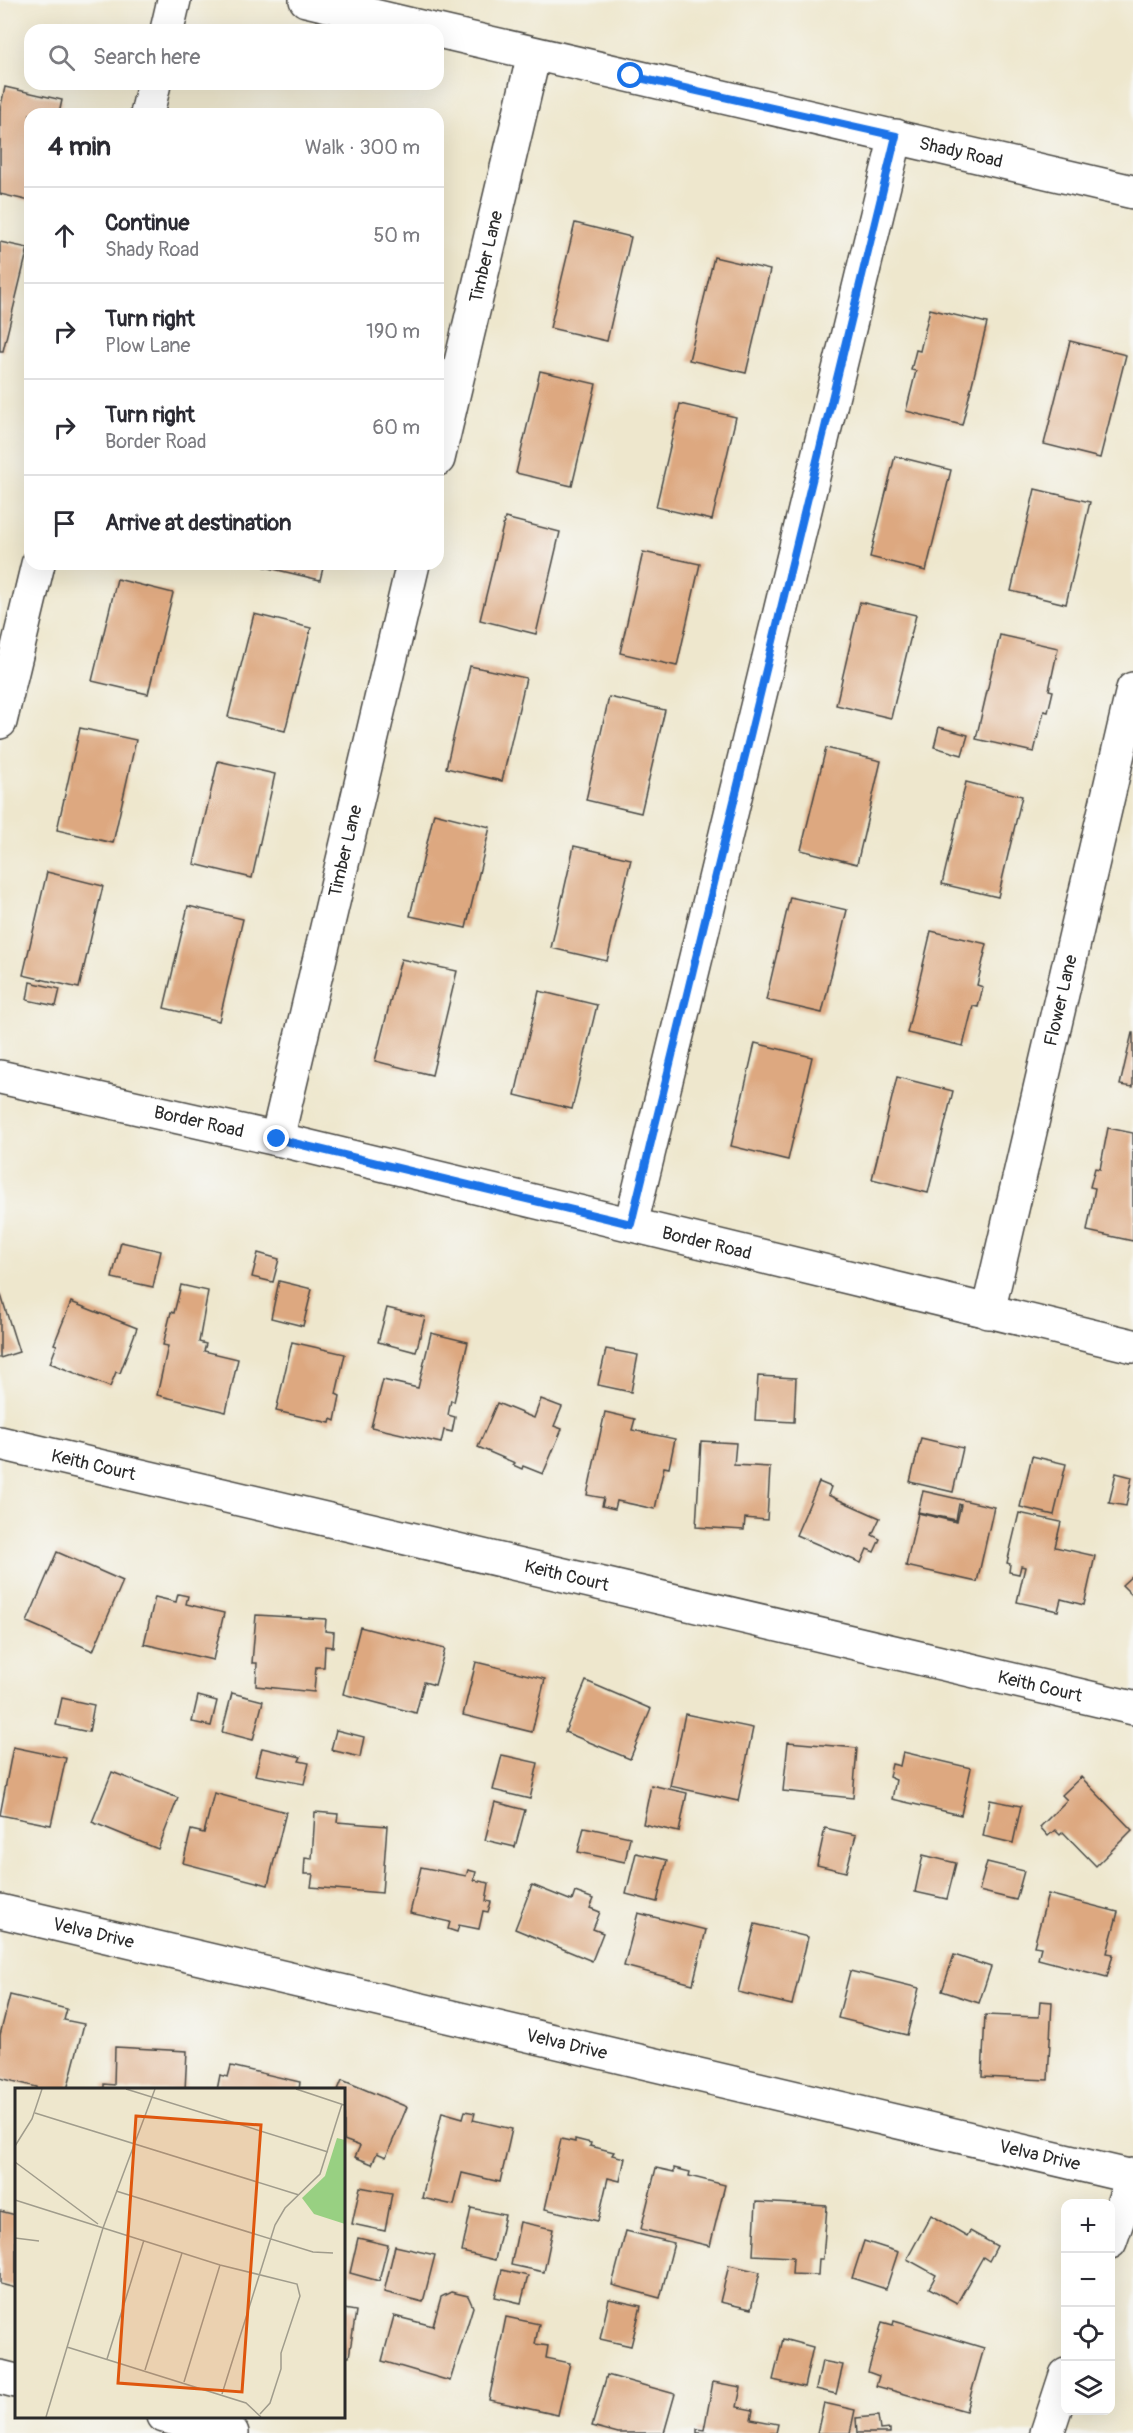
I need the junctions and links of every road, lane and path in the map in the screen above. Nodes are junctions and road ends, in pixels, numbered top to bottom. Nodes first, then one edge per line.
1 (174, 0) edge
2 (306, 0) edge
3 (168, 24) edge
4 (408, 24) edge
5 (444, 32) edge
6 (534, 54) junction
7 (153, 90) edge
8 (148, 108) edge
9 (896, 136) junction
10 (1133, 192) edge
11 (444, 434) edge
12 (37, 570) edge
13 (412, 570) edge
14 (1133, 689) edge
15 (0, 722) edge
16 (0, 1077) edge
17 (277, 1139) junction
18 (631, 1224) junction
19 (988, 1312) junction
20 (1133, 1346) edge
21 (0, 1443) edge
22 (1133, 1708) edge
23 (0, 1911) edge
24 (1133, 2176) edge
25 (1115, 2228) edge
26 (0, 2377) edge
27 (15, 2381) edge
28 (1061, 2388) edge
29 (172, 2418) edge
30 (232, 2433) edge
31 (1047, 2433) edge

1 - 3 street
2 - 4 street
5 - 6 street, Shady Road
6 - 9 street, Shady Road
6 - 11 street, Timber Lane
7 - 8 street
9 - 10 street, Shady Road
9 - 18 street
12 - 15 street
13 - 17 street, Timber Lane
14 - 19 street, Flower Lane
16 - 17 street, Border Road
17 - 18 street, Border Road
18 - 19 street, Border Road
19 - 20 street, Border Road
21 - 22 street, Keith Court
23 - 24 street, Velva Drive
24 - 25 street
26 - 27 street
28 - 31 street
29 - 30 street

